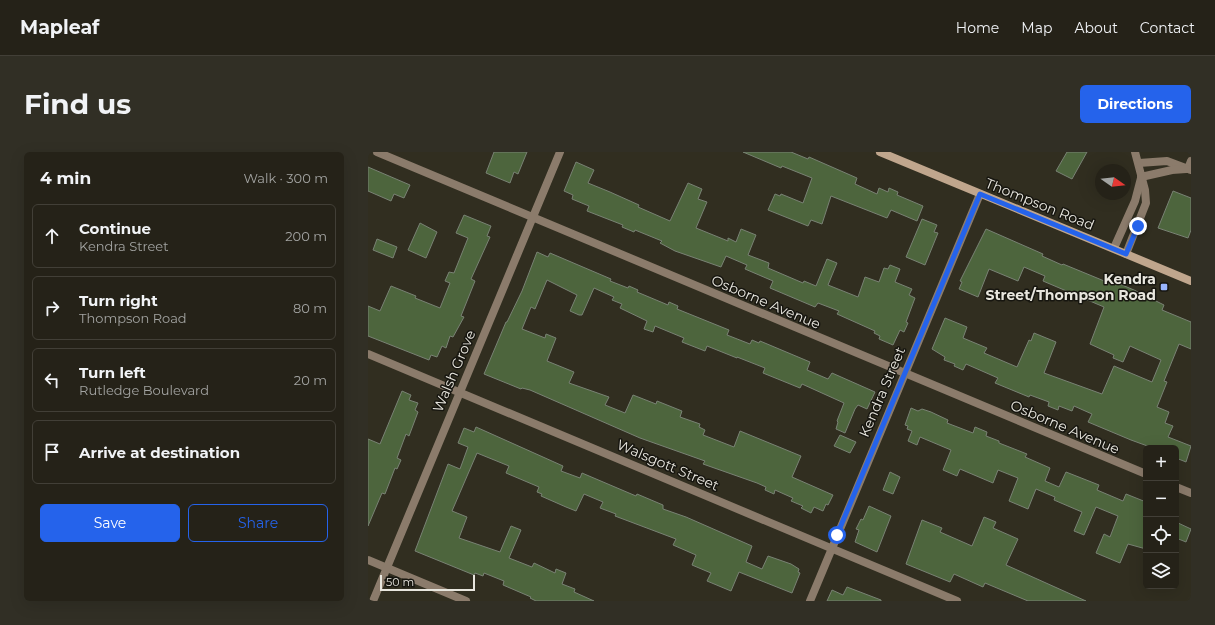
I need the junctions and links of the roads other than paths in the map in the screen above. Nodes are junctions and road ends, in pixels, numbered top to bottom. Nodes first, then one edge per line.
1 (377, 152) edge
2 (560, 152) edge
3 (880, 152) edge
4 (1135, 152) edge
5 (1191, 161) edge
6 (1139, 163) junction
7 (1189, 170) edge
8 (1142, 177) junction
9 (980, 194) junction
10 (532, 218) junction
11 (1114, 248) junction
12 (1126, 254) junction
13 (1191, 281) edge
14 (368, 354) edge
15 (904, 374) junction
16 (459, 392) junction
17 (1143, 473) edge
18 (1179, 488) edge
19 (1191, 493) edge
20 (831, 548) junction
21 (368, 560) edge
22 (387, 568) junction
23 (373, 601) edge
24 (466, 601) edge
25 (810, 601) edge
26 (957, 601) edge

1 - 10 street, Osborne Avenue
2 - 10 street, Walsh Grove
3 - 9 main road, Thompson Road
4 - 6 street
5 - 7 street
6 - 7 street
6 - 8 street
7 - 8 street
8 - 11 street
8 - 12 street
9 - 11 main road, Thompson Road
9 - 15 street, Kendra Street
10 - 15 street, Osborne Avenue
10 - 16 street, Walsh Grove
11 - 12 main road, Thompson Road
12 - 13 main road, Thompson Road
14 - 16 street, Walsgott Street
15 - 17 street, Osborne Avenue
15 - 20 street, Kendra Street
16 - 20 street, Walsgott Street
16 - 22 street, Walsh Grove
18 - 19 street
20 - 25 street, Kendra Street
20 - 26 street, Walsgott Street
21 - 22 street
22 - 23 street, Walsh Grove
22 - 24 street

